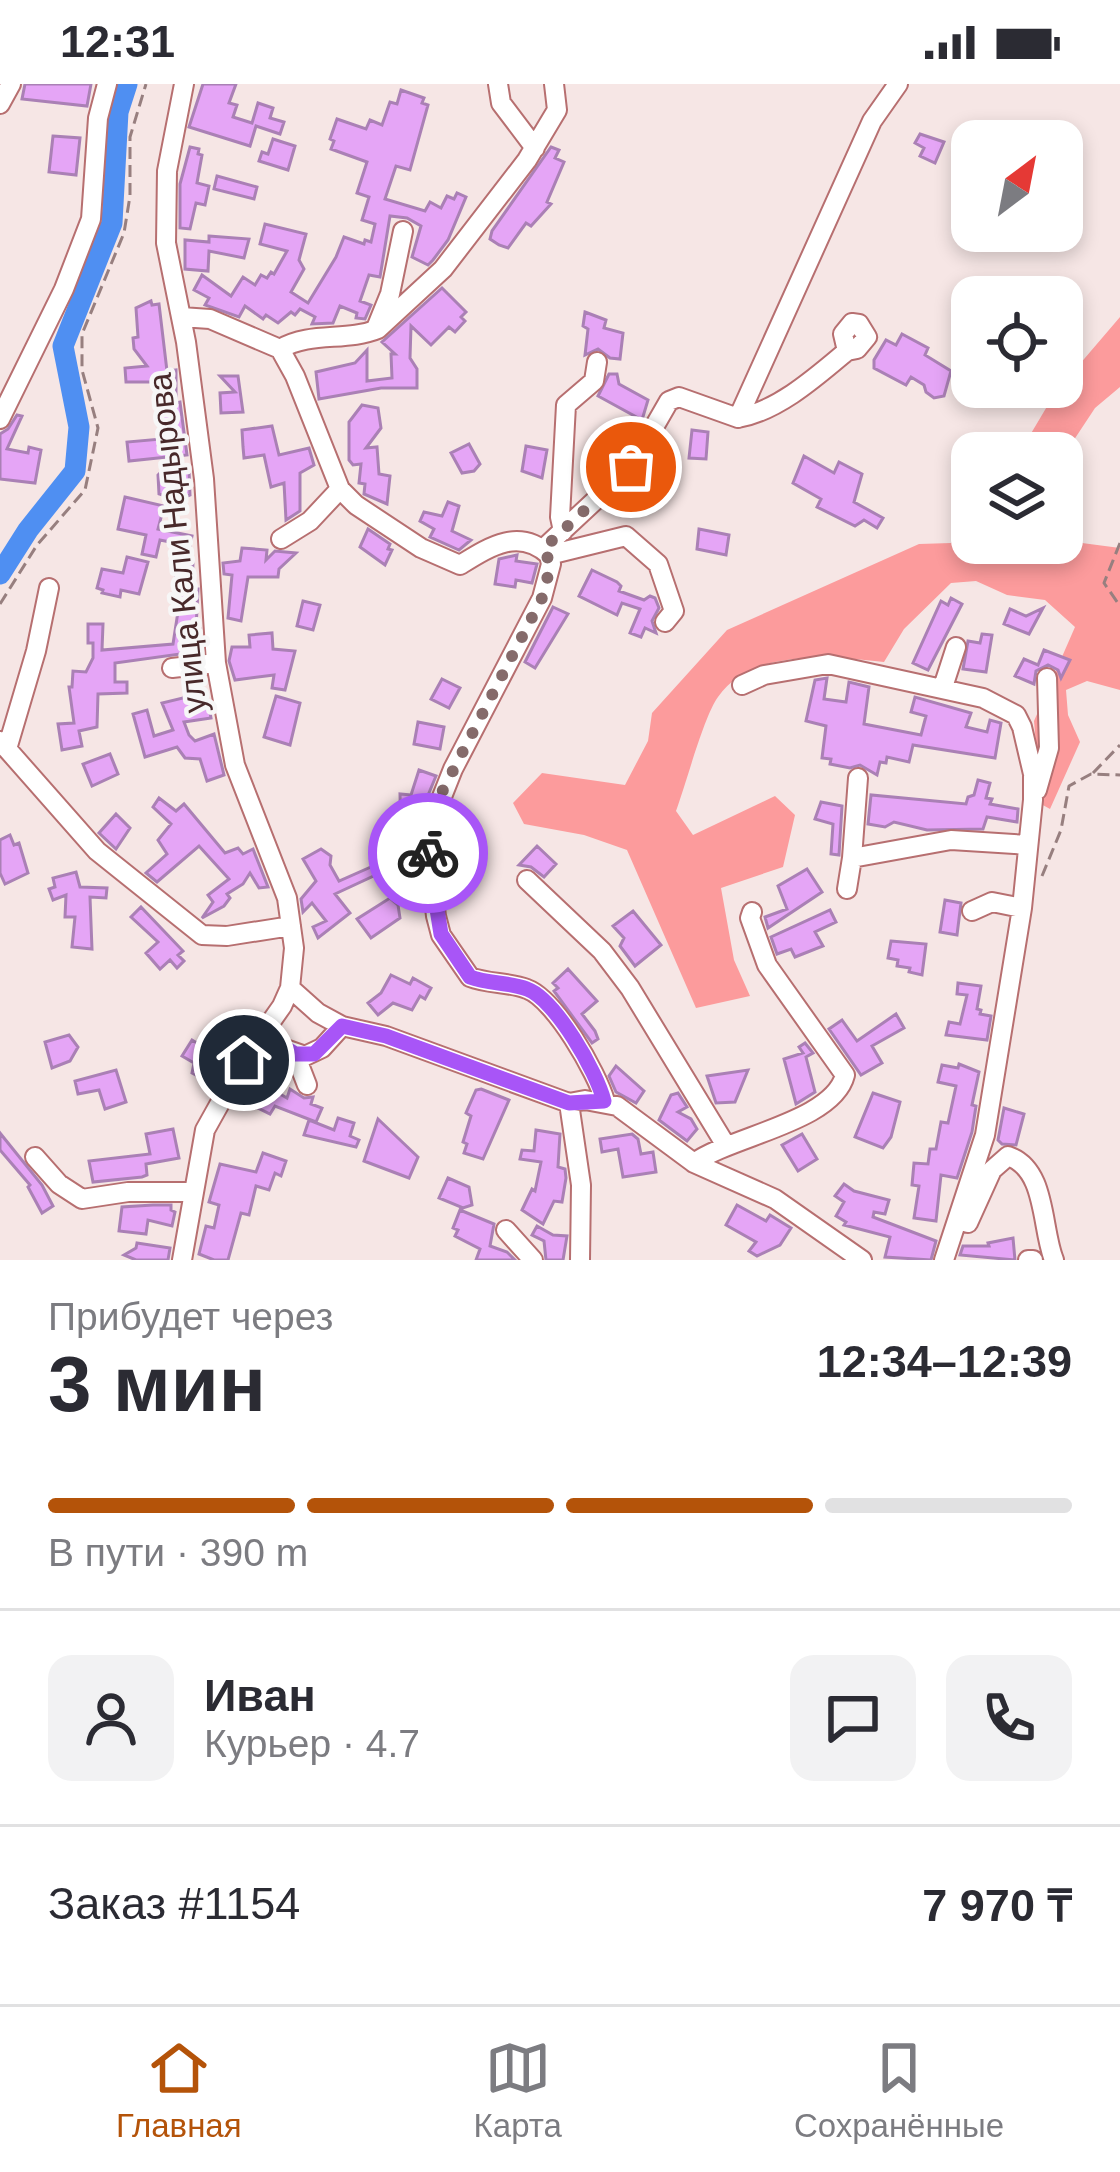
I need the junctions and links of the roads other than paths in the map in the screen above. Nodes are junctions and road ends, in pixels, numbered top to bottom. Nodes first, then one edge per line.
1 (10, 84) edge
2 (107, 84) edge
3 (184, 84) edge
4 (498, 84) edge
5 (554, 84) edge
6 (898, 84) edge
7 (0, 104) edge
8 (535, 148) junction
9 (403, 231) dead end
10 (182, 316) junction
11 (375, 331) junction
12 (294, 336) junction
13 (847, 351) dead end
14 (597, 362) dead end
15 (738, 418) junction
16 (0, 419) edge
17 (340, 488) junction
18 (563, 531) junction
19 (280, 539) dead end
20 (546, 552) junction
21 (49, 588) dead end
22 (665, 622) dead end
23 (956, 647) dead end
24 (216, 663) junction
25 (172, 668) dead end
26 (1047, 678) dead end
27 (742, 686) dead end
28 (943, 687) junction
29 (4, 745) edge
30 (858, 778) dead end
31 (1033, 793) junction
32 (1028, 845) junction
33 (852, 858) junction
34 (527, 880) dead end
35 (847, 889) dead end
36 (1022, 908) junction
37 (972, 911) dead end
38 (752, 912) dead end
39 (291, 926) junction
40 (290, 988) junction
41 (342, 1026) junction
42 (264, 1035) junction
43 (295, 1054) junction
44 (308, 1085) dead end
45 (604, 1101) junction
46 (569, 1103) junction
47 (724, 1144) junction
48 (35, 1156) dead end
49 (694, 1163) junction
50 (194, 1192) junction
51 (506, 1229) dead end
52 (182, 1260) edge
53 (533, 1260) edge
54 (580, 1260) edge
55 (860, 1260) edge
56 (948, 1260) edge
57 (1052, 1260) edge

1 - 7 street
2 - 16 street
3 - 10 street, улица Кали Надырова
4 - 8 street
5 - 8 street
6 - 15 street
8 - 11 street
9 - 11 street
10 - 12 street
10 - 24 street, улица Кали Надырова
11 - 12 street
12 - 17 street
13 - 15 street
14 - 18 street
15 - 18 street
17 - 19 street
17 - 20 street
18 - 20 street
20 - 22 street
20 - 45 street
21 - 29 street
23 - 28 street
24 - 25 street
24 - 39 street, улица Кали Надырова
26 - 31 street
27 - 28 street
28 - 31 street
29 - 39 street
30 - 33 street
31 - 32 street
32 - 33 street
32 - 36 street
33 - 35 street
34 - 47 street
36 - 37 street
36 - 56 street
38 - 47 street
39 - 40 street, улица Кали Надырова
40 - 41 street
40 - 42 street
41 - 43 street
41 - 46 street
42 - 43 street
42 - 50 street
43 - 44 street
45 - 46 street
45 - 49 street
46 - 54 street
47 - 49 street
48 - 50 street
49 - 55 street
50 - 52 street
51 - 53 street
56 - 57 street

